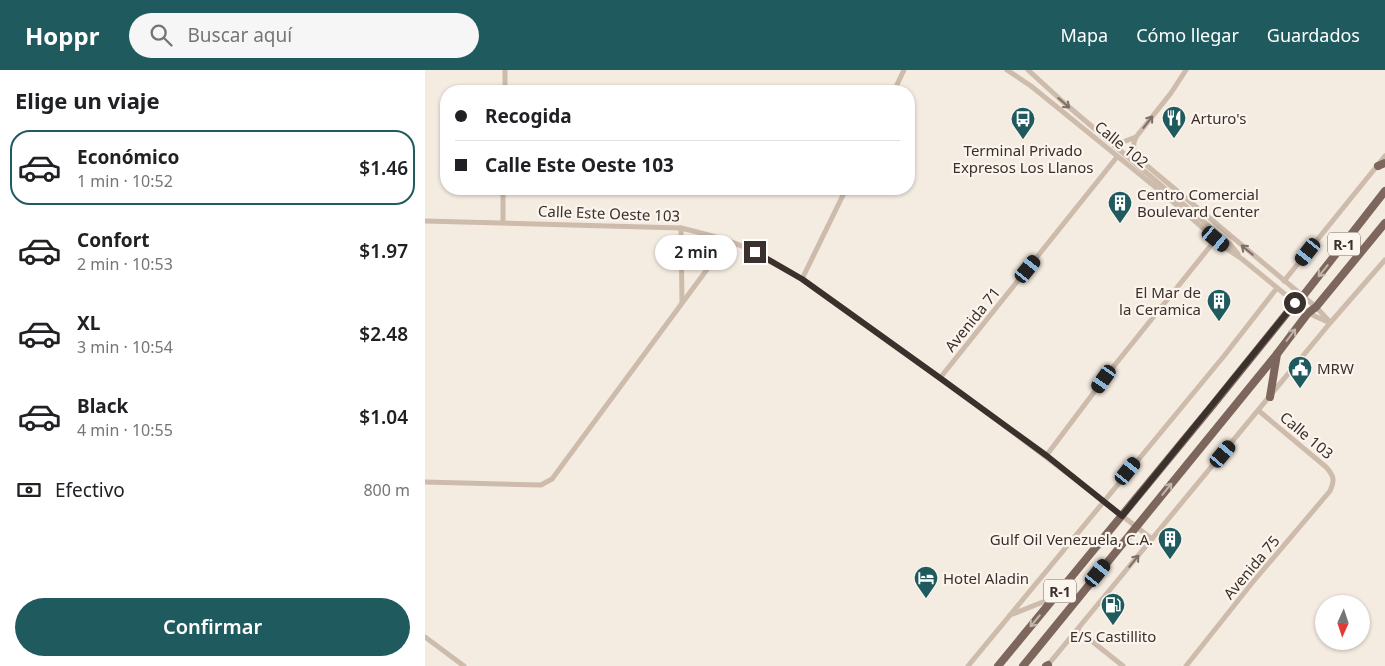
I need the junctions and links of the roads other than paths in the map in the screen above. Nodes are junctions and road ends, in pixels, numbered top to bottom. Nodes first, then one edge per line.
1 (505, 70) edge
2 (904, 70) edge
3 (1007, 70) edge
4 (1028, 70) edge
5 (1186, 70) edge
6 (505, 85) edge
7 (896, 85) edge
8 (1136, 137) junction
9 (1107, 140) junction
10 (1385, 156) edge
11 (1117, 157) junction
12 (1382, 164) edge
13 (1385, 191) edge
14 (503, 195) edge
15 (843, 195) edge
16 (425, 221) edge
17 (503, 222) junction
18 (1385, 223) edge
19 (681, 228) junction
20 (1216, 239) junction
21 (728, 241) junction
22 (1242, 259) junction
23 (1385, 260) edge
24 (802, 279) junction
25 (1284, 282) junction
26 (1277, 288) junction
27 (1303, 296) junction
28 (682, 302) junction
29 (1295, 303) junction
30 (1316, 307) junction
31 (1308, 314) junction
32 (1330, 322) junction
33 (1277, 354) junction
34 (940, 378) junction
35 (1270, 397) junction
36 (1259, 411) junction
37 (1047, 456) junction
38 (425, 482) edge
39 (1334, 483) joint
40 (1103, 502) junction
41 (1122, 516) junction
42 (1136, 526) junction
43 (1152, 539) junction
44 (1056, 597) junction
45 (1010, 616) junction
46 (1078, 630) junction
47 (425, 637) edge
48 (464, 666) edge
49 (968, 666) edge
50 (998, 666) edge
51 (1023, 666) edge
52 (1047, 666) edge
53 (1123, 666) edge
54 (1186, 666) edge

1 - 6 street
2 - 7 street
3 - 11 street, Calle 102
4 -> 9 street, Calle 102
8 -> 5 street
8 - 9 street
25 -> 8 street, Calle 102
9 - 22 street, Calle 102
10 - 12 street
11 - 20 street, Calle 102
11 - 34 street, Avenida 71
12 - 25 street
13 -> 27 main road, R-1
14 - 17 street
15 - 24 street
16 - 17 street, Calle Este Oeste 103
17 - 19 street, Calle Este Oeste 103
18 - 30 main road, R-1
19 - 21 street, Calle Este Oeste 103
19 - 28 street
20 - 22 street, Calle 102
20 - 37 street
21 - 24 street, Calle Este Oeste 103
21 - 28 street
22 - 26 street, Calle 102
23 - 32 street
24 - 34 street, Calle Este Oeste 103
25 - 27 street, Calle 102
26 - 29 street, Calle 102
26 - 40 street
27 - 29 main road, R-1
27 - 30 street, Calle 102
28 - 38 street
29 - 31 street, Calle 102
29 - 41 main road, R-1
30 - 31 main road, R-1
30 - 32 street, Calle 102
31 - 32 street
33 -> 31 main road, R-1
32 - 35 street
33 - 35 main road
42 -> 33 main road, R-1
34 - 37 street, Calle Este Oeste 103
35 - 36 street
36 - 39 street, Calle 103
36 - 43 street
37 - 40 street, Calle Este Oeste 103
39 - 54 street, Avenida 75
40 - 41 street, Calle Este Oeste 103
40 - 45 street
41 - 42 street, Calle Este Oeste 103
41 - 44 main road, R-1
42 - 43 street, Calle Este Oeste 103
42 - 51 main road, R-1
46 -> 43 street
44 - 45 street
44 -> 50 main road, R-1
45 - 49 street
46 - 52 street
46 - 53 street
47 - 48 street

